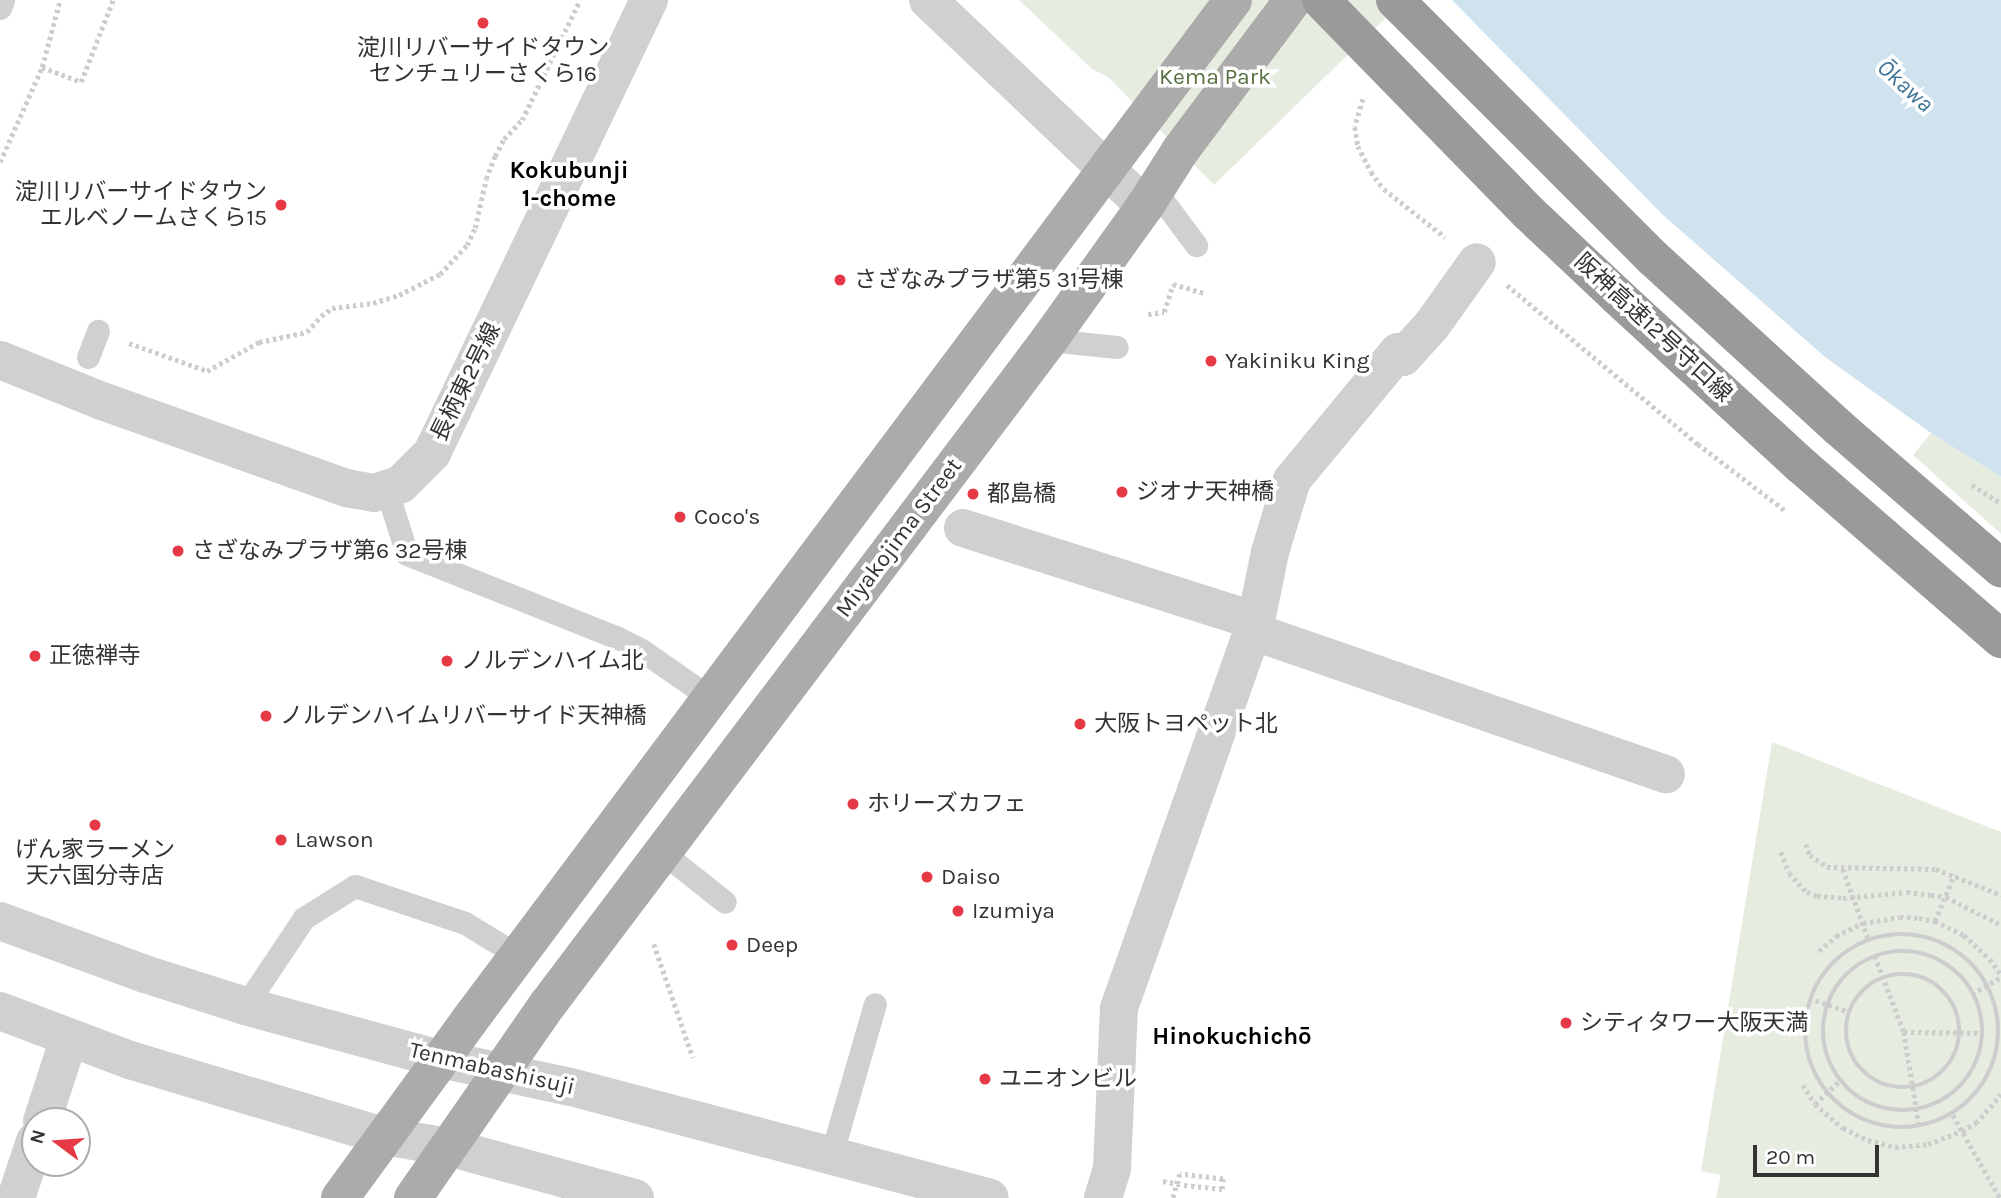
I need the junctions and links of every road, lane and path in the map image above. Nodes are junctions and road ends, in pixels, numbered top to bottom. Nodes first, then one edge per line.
1 (3, 0) edge
2 (60, 0) edge
3 (113, 0) edge
4 (580, 0) edge
5 (649, 0) edge
6 (928, 0) edge
7 (1233, 0) edge
8 (1293, 0) edge
9 (1321, 0) edge
10 (1395, 0) edge
11 (0, 8) edge
12 (42, 67) junction
13 (0, 162) edge
14 (1107, 169) junction
15 (1150, 198) junction
16 (1196, 245) dead end
17 (1477, 262) dead end
18 (1205, 293) dead end
19 (1148, 314) dead end
20 (98, 331) joint
21 (1049, 340) junction
22 (1117, 347) dead end
23 (88, 357) dead end
24 (0, 360) edge
25 (387, 491) junction
26 (963, 528) dead end
27 (2001, 568) edge
28 (1254, 626) junction
29 (2001, 639) edge
30 (712, 699) junction
31 (1666, 774) dead end
32 (1806, 844) dead end
33 (663, 852) junction
34 (1781, 852) dead end
35 (1843, 869) junction
36 (1954, 875) junction
37 (2001, 895) edge
38 (1853, 896) junction
39 (1946, 897) junction
40 (726, 902) dead end
41 (0, 921) edge
42 (1935, 921) junction
43 (1863, 923) junction
44 (2001, 925) edge
45 (1869, 940) junction
46 (654, 944) dead end
47 (1819, 951) dead end
48 (519, 956) junction
49 (1875, 956) junction
50 (1883, 976) junction
51 (2001, 976) edge
52 (1987, 985) junction
53 (1972, 994) junction
54 (1809, 998) junction
55 (875, 1004) dead end
56 (1828, 1005) junction
57 (244, 1006) junction
58 (0, 1011) edge
59 (1849, 1012) junction
60 (1904, 1032) junction
61 (1960, 1032) junction
62 (1984, 1033) junction
63 (2001, 1034) edge
64 (69, 1038) junction
65 (693, 1058) dead end
66 (440, 1059) junction
67 (501, 1073) junction
68 (1841, 1080) junction
69 (1803, 1085) dead end
70 (1913, 1087) junction
71 (1827, 1092) junction
72 (2001, 1094) edge
73 (1815, 1104) junction
74 (47, 1107) edge
75 (1916, 1110) junction
76 (1953, 1115) junction
77 (1919, 1126) junction
78 (1962, 1131) junction
79 (384, 1136) junction
80 (449, 1147) junction
81 (831, 1156) junction
82 (23, 1177) edge
83 (1163, 1181) dead end
84 (16, 1198) edge
85 (340, 1198) edge
86 (414, 1198) edge
87 (635, 1198) edge
88 (990, 1198) edge
89 (1103, 1198) edge
90 (1173, 1198) edge
91 (2000, 1198) edge

1 - 11 lane
2 - 12 path
3 - 12 path
4 - 20 path
5 - 25 street, 長柄東2号線
6 - 14 street
7 - 14 main road
8 - 15 main road, Miyakojima Street
9 - 29 highway, 阪神高速12号守口線
10 - 27 highway
12 - 13 path
14 - 15 street
14 - 30 main road
15 - 16 lane
15 - 21 main road, Miyakojima Street
17 - 28 street
18 - 19 path
20 - 23 lane
21 - 22 lane
21 - 33 main road, Miyakojima Street
24 - 25 street
25 - 30 lane
26 - 28 street
28 - 31 street
28 - 89 street
30 - 48 main road
32 - 35 path
33 - 40 lane
33 - 67 main road, Miyakojima Street
34 - 38 path
35 - 36 path
35 - 38 path
36 - 37 path
36 - 39 path
38 - 39 path
38 - 43 path
39 - 42 path
39 - 44 path
41 - 57 street, Tenmabashisuji
42 - 43 path
42 - 51 path
43 - 45 path
43 - 47 path
45 - 52 path
45 - 54 path
46 - 65 path
48 - 57 lane
48 - 66 main road
49 - 50 path
49 - 53 path
49 - 56 path
50 - 59 path
50 - 60 path
50 - 61 path
51 - 52 path
52 - 53 path
52 - 63 path
53 - 62 path
54 - 56 path
54 - 71 path
55 - 81 lane
56 - 59 path
56 - 68 path
57 - 66 street, Tenmabashisuji
58 - 64 street
59 - 70 path
60 - 61 path
60 - 70 path
61 - 62 path
61 - 70 path
62 - 75 path
63 - 76 path
64 - 74 street
64 - 79 street
66 - 67 street, Tenmabashisuji
66 - 79 main road
67 - 80 main road, Miyakojima Street
67 - 81 street, Tenmabashisuji
68 - 71 path
68 - 75 path
69 - 73 path
70 - 75 path
71 - 73 path
71 - 77 path
72 - 78 path
73 - 78 path
75 - 77 path
76 - 77 path
76 - 78 path
78 - 91 path
79 - 80 street
79 - 85 main road
80 - 86 main road, Miyakojima Street
80 - 87 street
81 - 88 street, Tenmabashisuji
82 - 84 street
83 - 90 path

